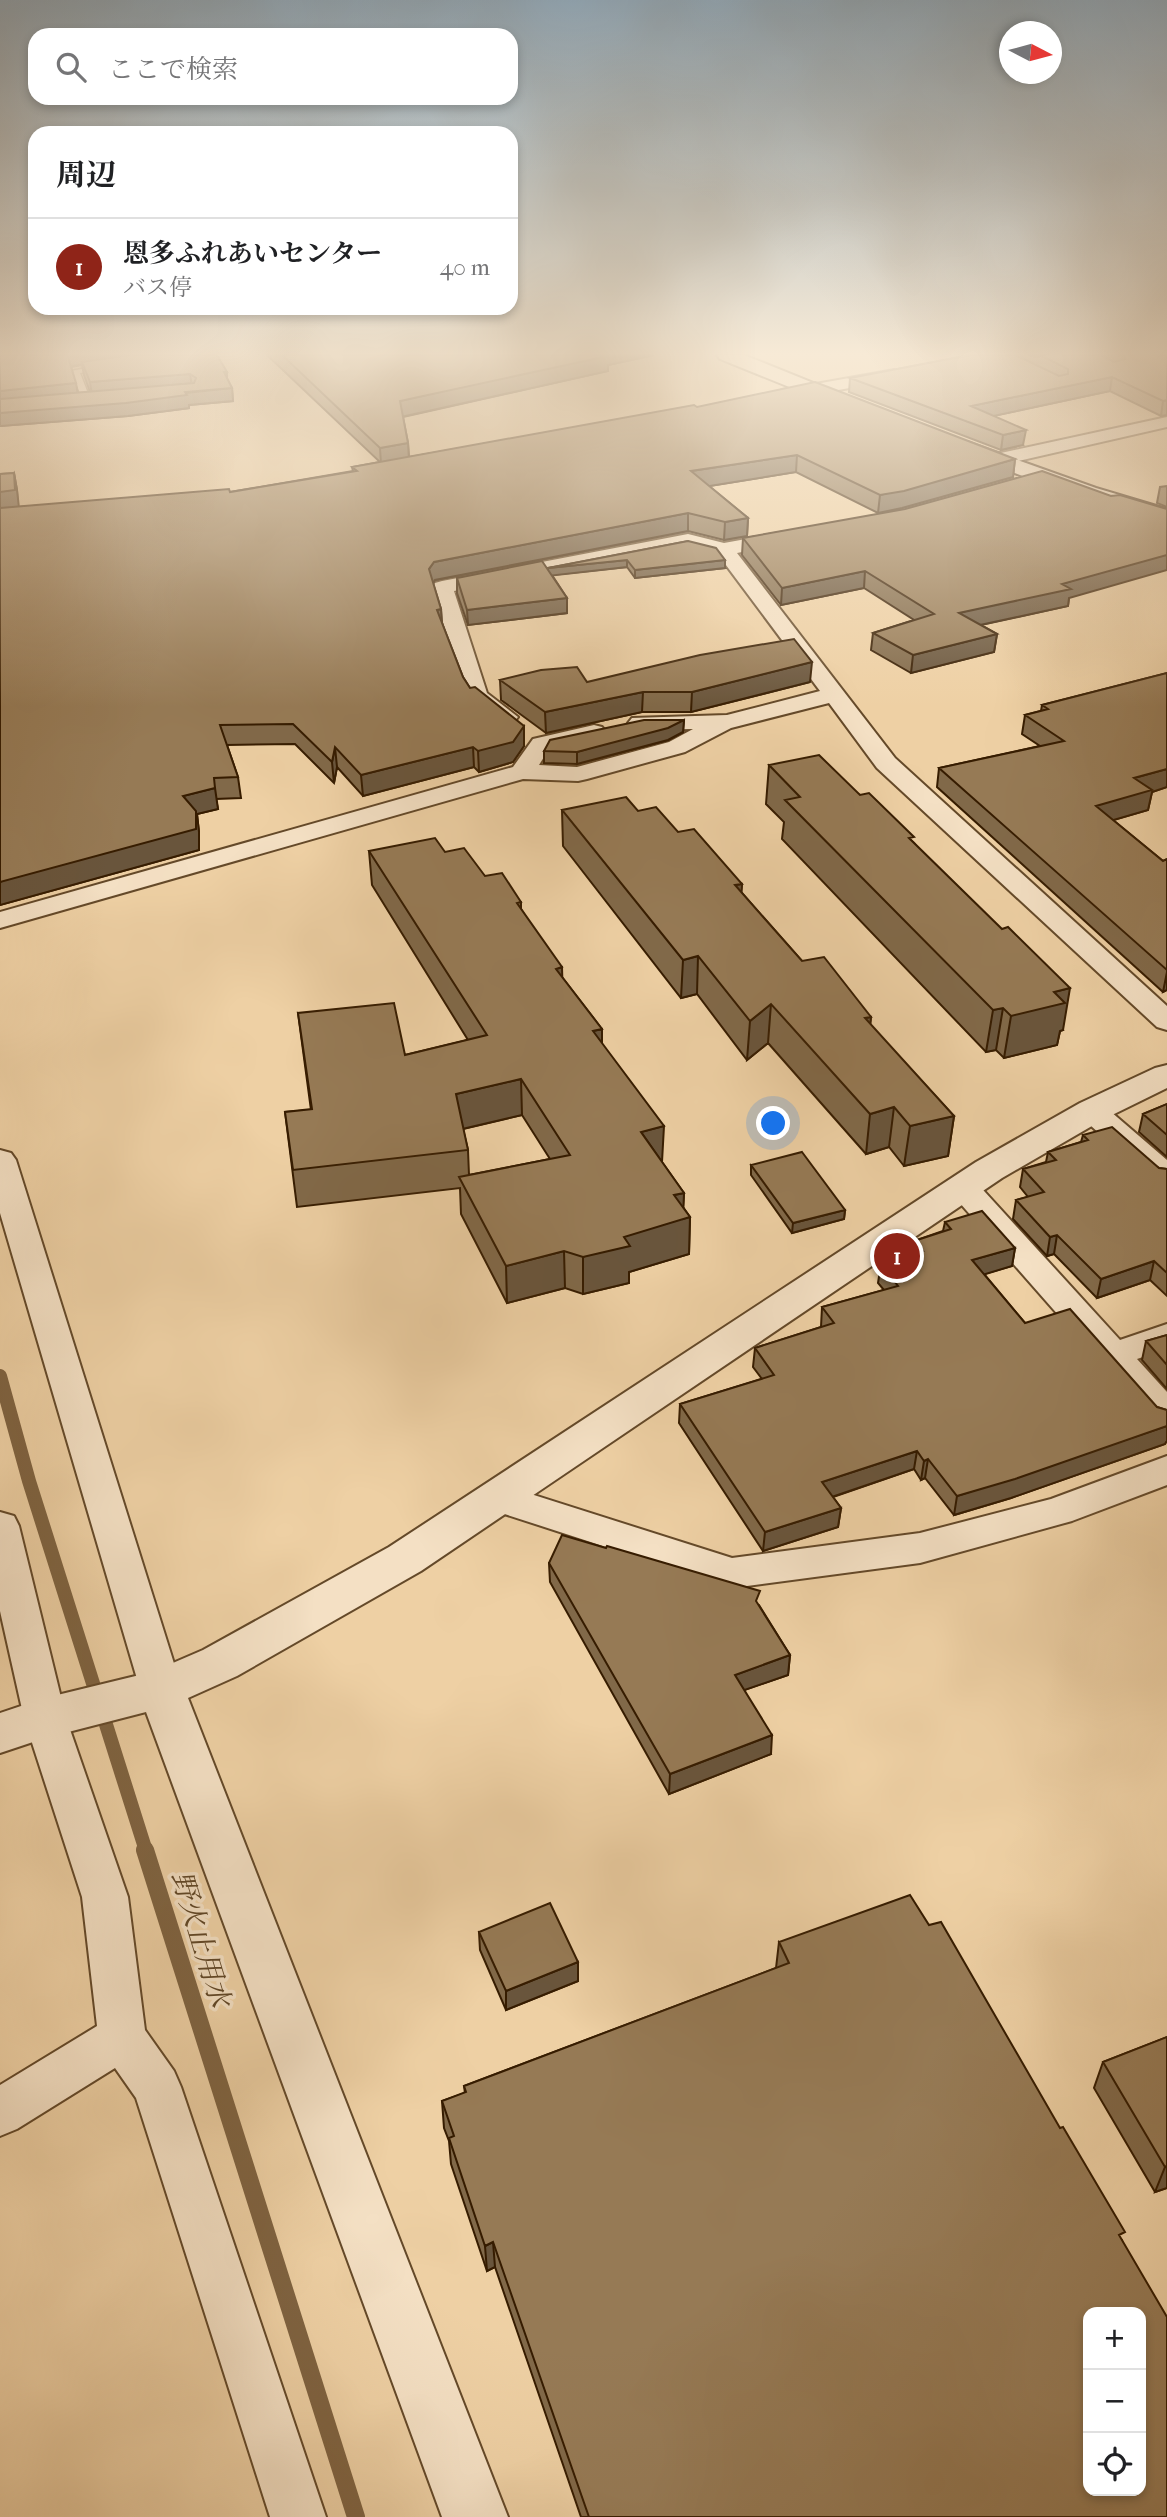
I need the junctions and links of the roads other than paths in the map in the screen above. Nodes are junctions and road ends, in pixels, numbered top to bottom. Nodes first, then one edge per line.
1 (1030, 472) edge
2 (1042, 477) junction
3 (1017, 484) edge
4 (1167, 516) edge
5 (802, 535) edge
6 (724, 549) junction
7 (832, 695) junction
8 (727, 722) junction
9 (541, 744) junction
10 (522, 772) junction
11 (0, 920) edge
12 (1167, 1021) edge
13 (1167, 1075) edge
14 (1092, 1111) junction
15 (0, 1160) edge
16 (1167, 1177) edge
17 (963, 1187) junction
18 (1167, 1336) edge
19 (1112, 1355) junction
20 (1167, 1415) edge
21 (1167, 1470) edge
22 (496, 1497) junction
23 (0, 1527) edge
24 (148, 1692) junction
25 (55, 1716) junction
26 (0, 1733) edge
27 (122, 2037) junction
28 (0, 2112) edge
29 (298, 2517) edge
30 (475, 2517) edge

1 - 2 street
2 - 3 street
2 - 4 street
5 - 6 street
6 - 7 street
6 - 9 street
7 - 8 street
7 - 12 street
8 - 9 street
8 - 10 street
9 - 10 street
10 - 11 street
13 - 14 street
14 - 16 street
14 - 17 street
15 - 24 street
17 - 19 street
17 - 22 street
18 - 19 street
19 - 20 street
21 - 22 street
22 - 24 street
23 - 25 street
24 - 25 street
24 - 30 street
25 - 26 street
25 - 27 street
27 - 28 street
27 - 29 street

